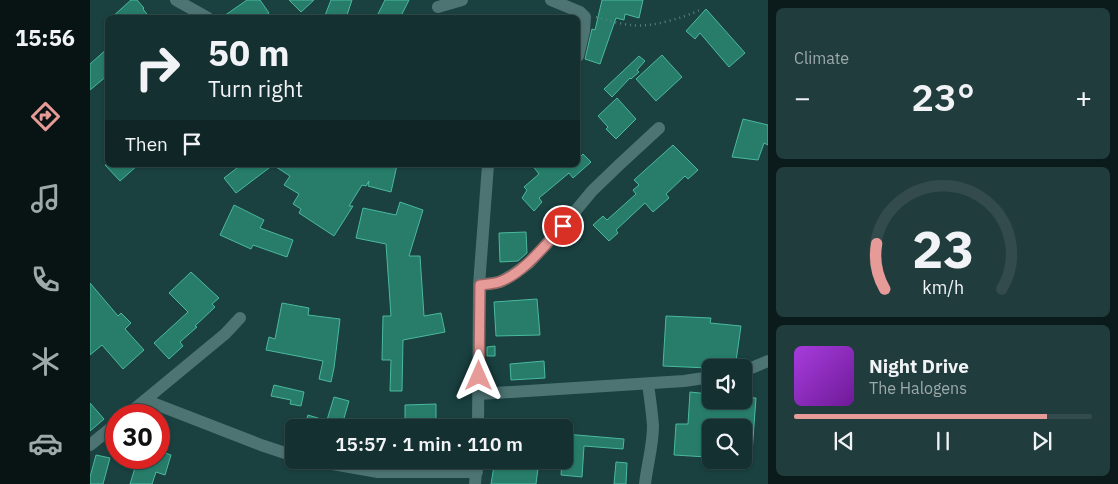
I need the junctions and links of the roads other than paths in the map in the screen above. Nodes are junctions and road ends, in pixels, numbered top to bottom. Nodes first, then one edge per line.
1 (176, 0) edge
2 (462, 0) edge
3 (551, 0) edge
4 (437, 8) edge
5 (203, 15) edge
6 (580, 48) edge
7 (659, 128) dead end
8 (488, 167) edge
9 (480, 285) junction
10 (240, 318) dead end
11 (768, 361) edge
12 (752, 368) edge
13 (702, 378) edge
14 (648, 384) junction
15 (479, 394) junction
16 (145, 400) junction
17 (140, 404) edge
18 (478, 419) edge
19 (105, 433) edge
20 (90, 445) edge
21 (285, 453) edge
22 (344, 469) edge
23 (476, 472) edge
24 (377, 478) edge
25 (645, 484) edge

1 - 5 street
2 - 4 street
3 - 6 street
7 - 9 street
8 - 9 street
9 - 15 street
10 - 16 street
11 - 12 street
13 - 14 street
14 - 15 street
14 - 25 street
15 - 18 street
16 - 17 street
16 - 21 street
19 - 20 street
22 - 24 street
23 - 24 street

